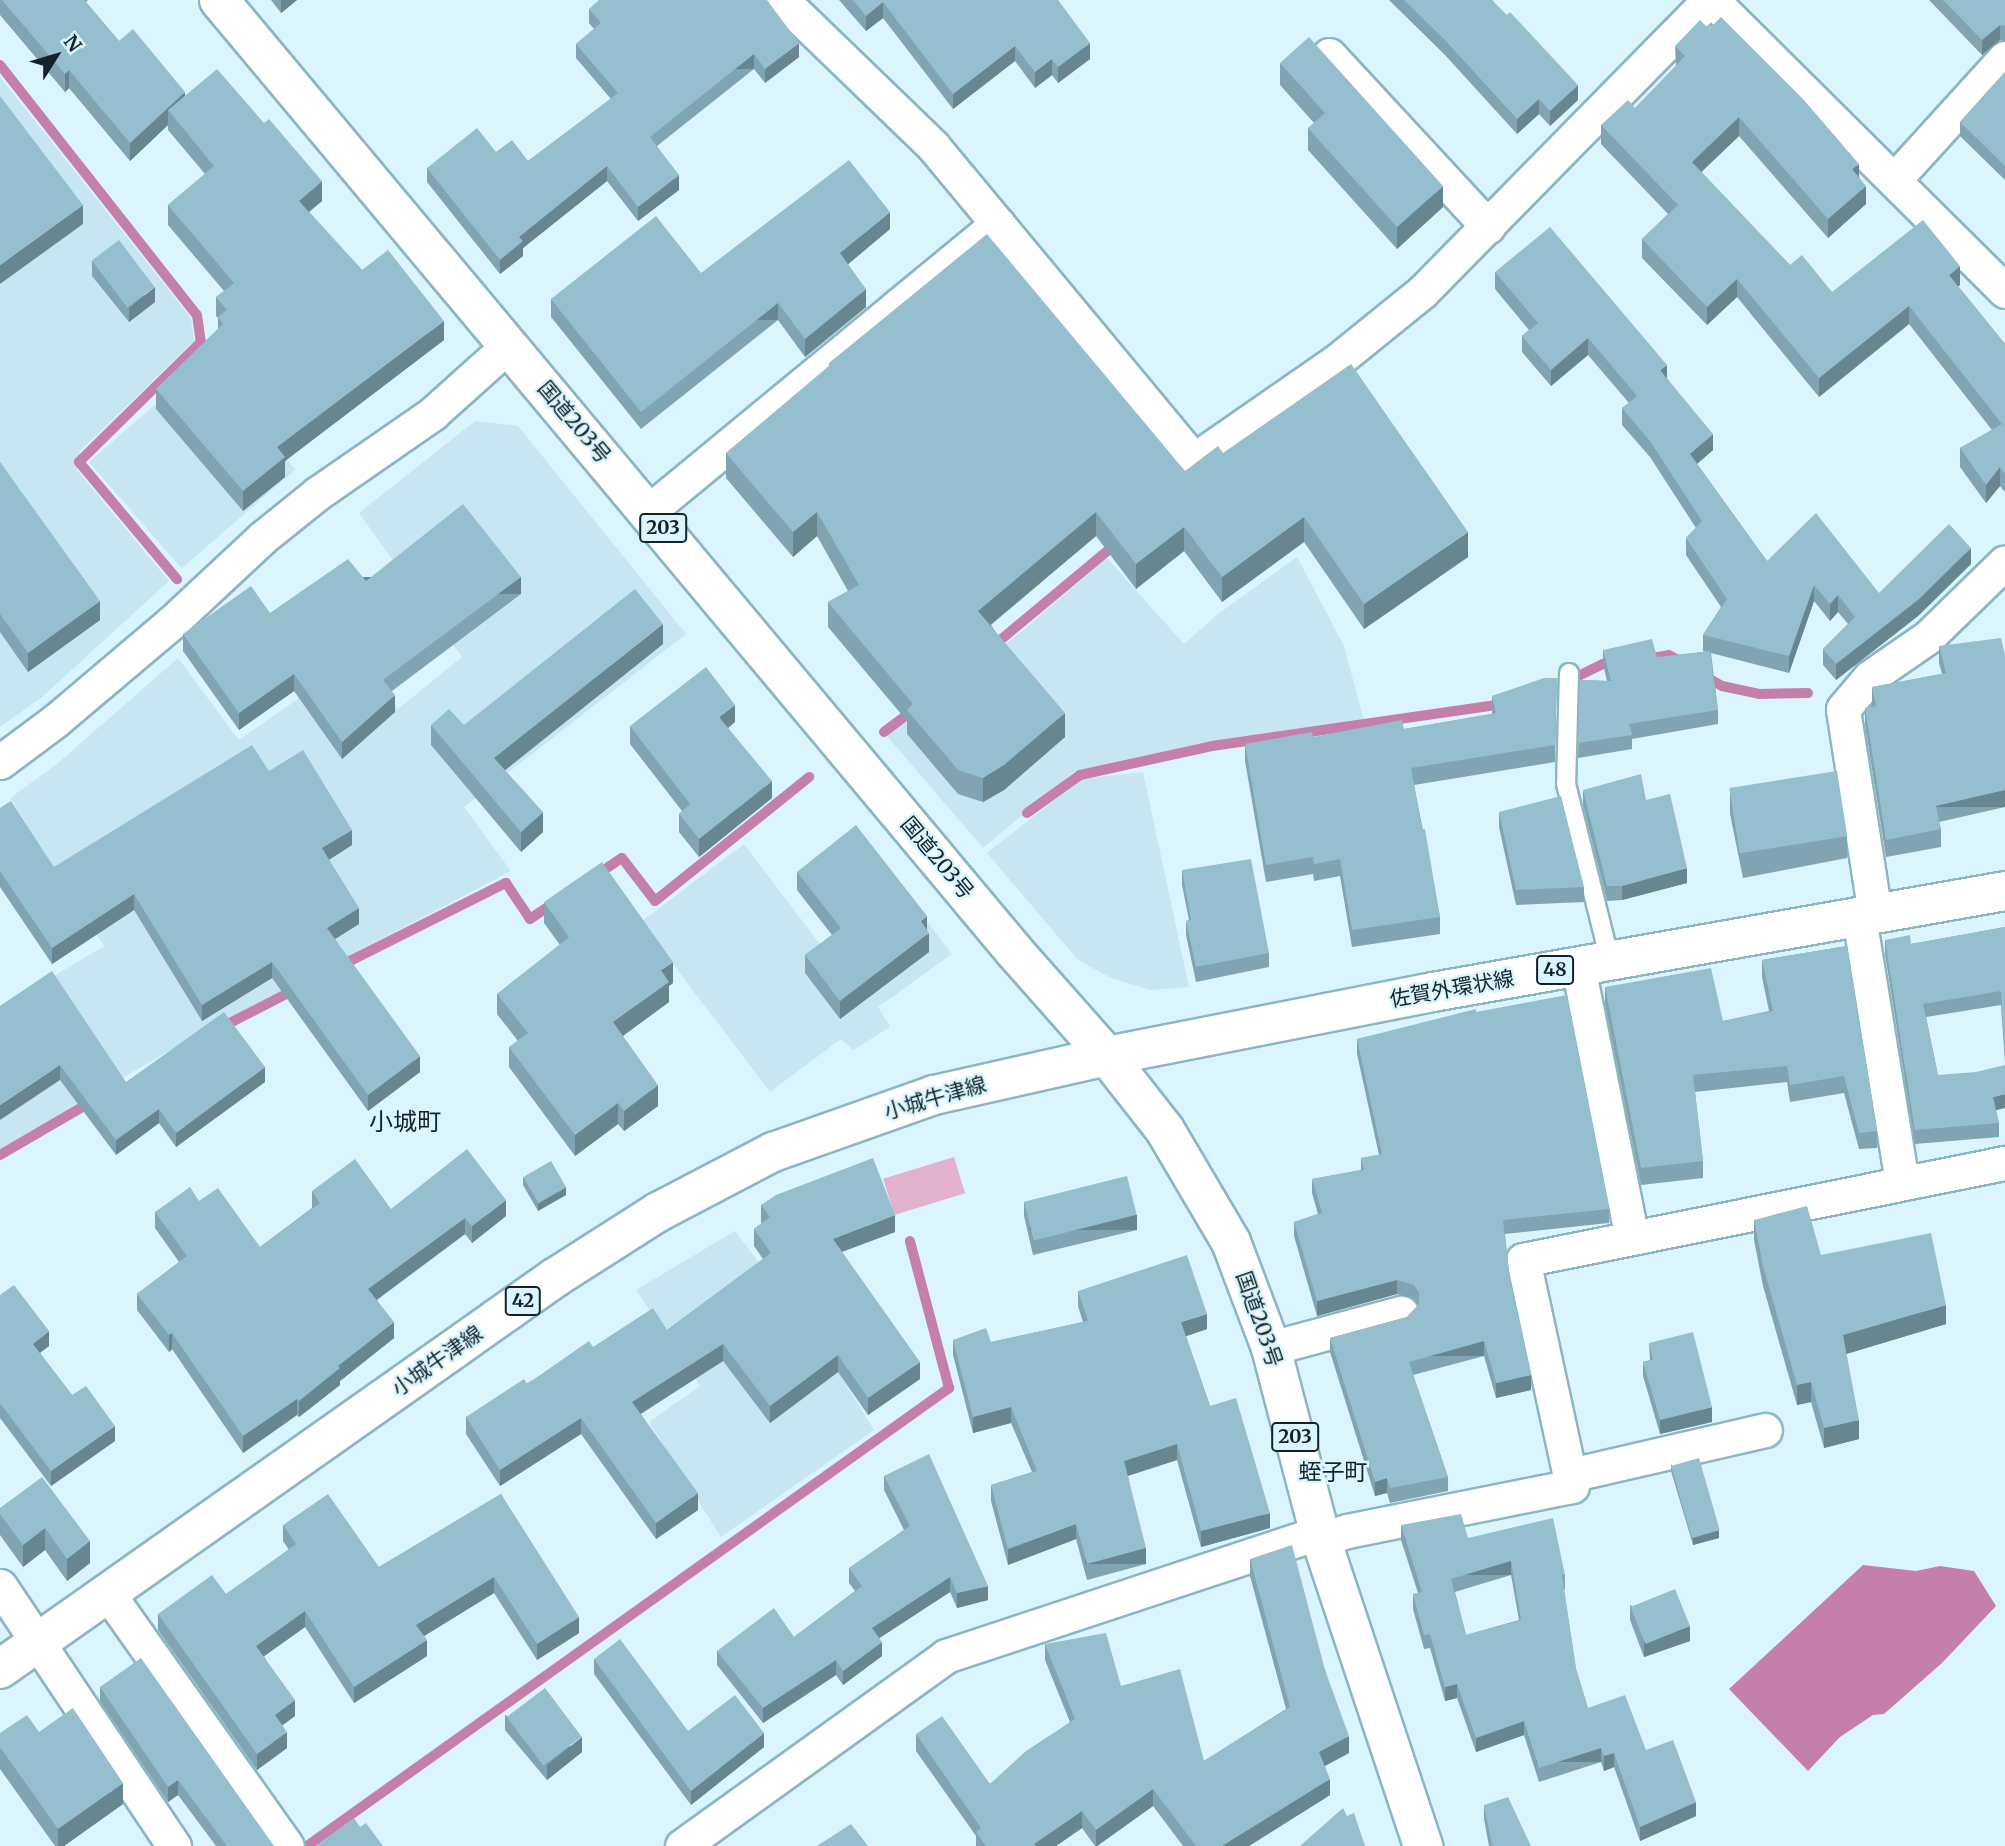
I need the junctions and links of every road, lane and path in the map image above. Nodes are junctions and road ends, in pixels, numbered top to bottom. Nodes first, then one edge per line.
1 (219, 0) edge
2 (782, 0) edge
3 (1710, 0) edge
4 (1329, 55) edge
5 (2005, 58) edge
6 (1894, 180) junction
7 (998, 223) junction
8 (1488, 228) junction
9 (2005, 291) edge
10 (509, 345) junction
11 (649, 510) junction
12 (2005, 562) edge
13 (1569, 673) dead end
14 (0, 762) edge
15 (2005, 891) edge
16 (1867, 916) junction
17 (1594, 963) junction
18 (1107, 1056) junction
19 (2005, 1163) edge
20 (1902, 1183) junction
21 (1632, 1238) junction
22 (1401, 1313) dead end
23 (1271, 1348) junction
24 (1765, 1430) dead end
25 (1570, 1475) junction
26 (1320, 1536) junction
27 (0, 1586) edge
28 (107, 1592) junction
29 (37, 1642) junction
30 (0, 1669) edge
31 (286, 1844) edge
32 (174, 1846) edge
33 (682, 1846) edge
34 (1423, 1846) edge

1 - 10 main road, 国道203号 / 203
2 - 7 street
3 - 6 street
3 - 8 street
4 - 8 street
5 - 6 street
6 - 9 street
7 - 8 street
7 - 11 street
10 - 11 main road, 国道203号 / 203
10 - 14 street
11 - 18 main road, 国道203号 / 203
12 - 16 street
13 - 17 lane
15 - 16 main road, 佐賀外環状線 / 48
16 - 17 main road, 佐賀外環状線 / 48
16 - 20 street
17 - 18 main road, 佐賀外環状線 / 48
17 - 21 street
18 - 23 main road, 国道203号 / 203
18 - 28 main road, 小城牛津線 / 42
19 - 20 street
20 - 21 street
21 - 25 street
22 - 23 street
23 - 26 main road, 国道203号 / 203
24 - 25 street
25 - 26 street
26 - 33 street
26 - 34 main road, 国道203号 / 203
27 - 29 street
28 - 29 main road, 小城牛津線 / 42
28 - 31 street
29 - 30 main road, 小城牛津線 / 42
29 - 32 street

